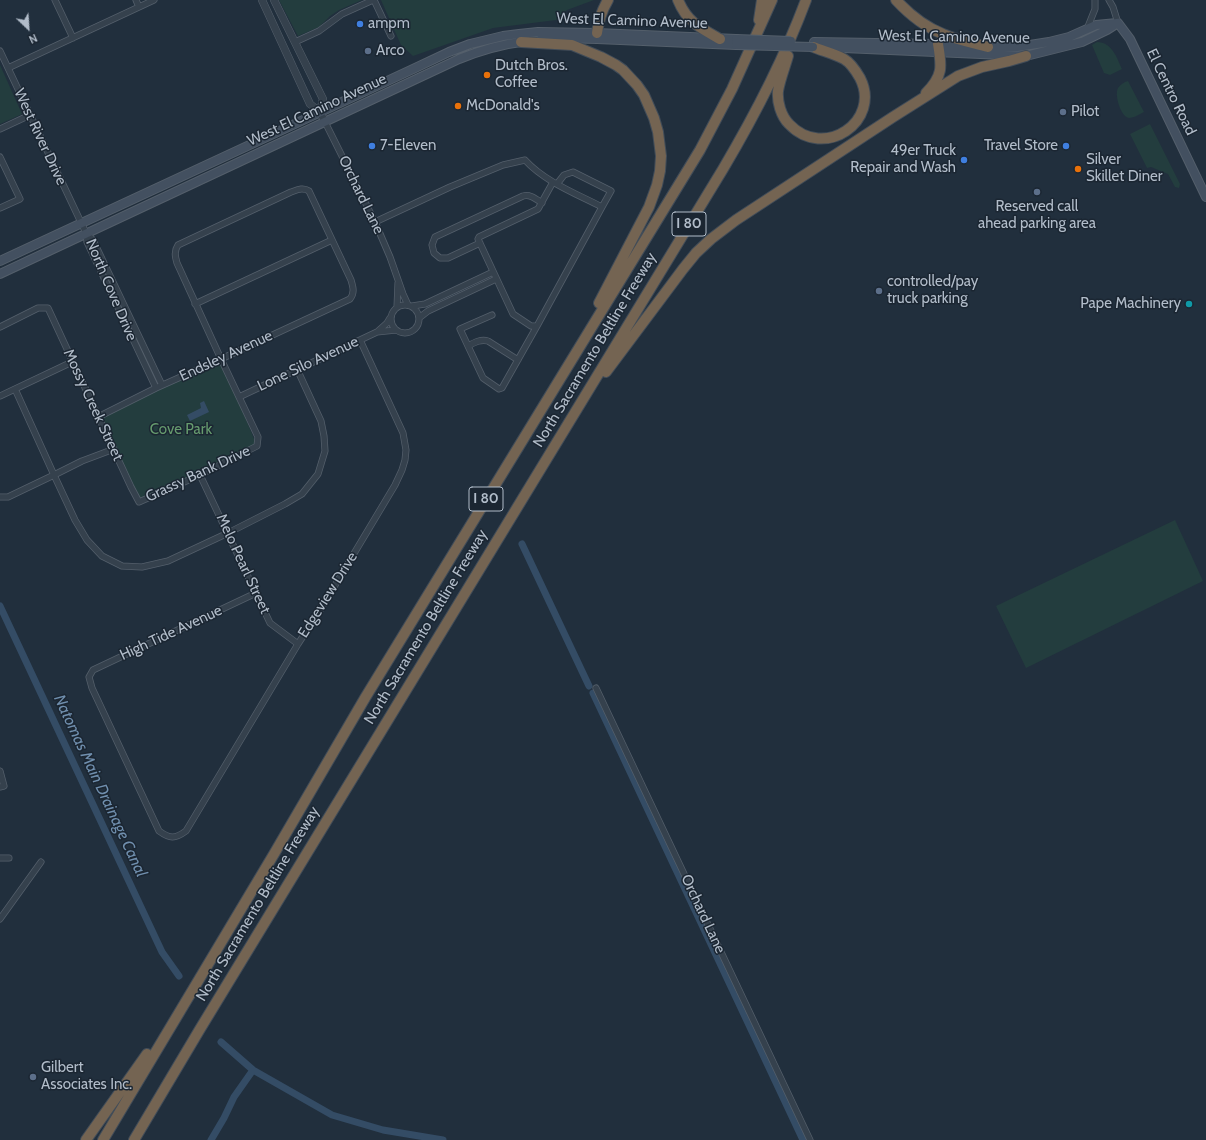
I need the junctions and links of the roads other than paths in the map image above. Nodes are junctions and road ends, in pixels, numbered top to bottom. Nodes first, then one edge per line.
1 (55, 0) edge
2 (136, 0) edge
3 (154, 0) edge
4 (262, 0) edge
5 (274, 0) edge
6 (374, 0) edge
7 (608, 0) edge
8 (678, 0) edge
9 (762, 0) edge
10 (772, 0) edge
11 (806, 0) edge
12 (896, 0) edge
13 (1095, 0) edge
14 (1109, 0) edge
15 (140, 7) junction
16 (798, 23) junction
17 (1118, 23) junction
18 (1087, 29) junction
19 (757, 33) junction
20 (391, 36) dead end
21 (597, 36) junction
22 (73, 38) junction
23 (720, 38) junction
24 (295, 42) junction
25 (521, 42) junction
26 (736, 42) junction
27 (814, 45) junction
28 (988, 47) junction
29 (938, 49) junction
30 (0, 51) edge
31 (1026, 56) junction
32 (8, 68) junction
33 (320, 112) junction
34 (30, 115) junction
35 (893, 117) junction
36 (325, 122) junction
37 (0, 129) edge
38 (0, 157) edge
39 (555, 183) junction
40 (1206, 197) edge
41 (542, 203) junction
42 (602, 207) junction
43 (0, 208) edge
44 (375, 222) junction
45 (81, 223) junction
46 (86, 234) junction
47 (332, 240) junction
48 (480, 243) junction
49 (0, 261) edge
50 (493, 272) junction
51 (0, 274) edge
52 (496, 279) junction
53 (398, 281) junction
54 (195, 304) junction
55 (410, 305) junction
56 (397, 306) junction
57 (492, 315) dead end
58 (390, 318) junction
59 (419, 318) junction
60 (537, 326) junction
61 (0, 327) edge
62 (396, 330) junction
63 (377, 332) junction
64 (360, 340) junction
65 (468, 346) junction
66 (221, 359) junction
67 (518, 360) junction
68 (72, 362) junction
69 (297, 369) junction
70 (557, 382) junction
71 (162, 386) junction
72 (156, 388) junction
73 (15, 389) junction
74 (0, 396) edge
75 (239, 397) junction
76 (98, 416) junction
77 (570, 420) junction
78 (114, 449) junction
79 (200, 474) junction
80 (54, 475) junction
81 (1, 498) edge
82 (139, 502) joint
83 (228, 533) junction
84 (256, 593) junction
85 (298, 644) junction
86 (596, 688) dead end
87 (0, 771) edge
88 (0, 787) edge
89 (177, 837) joint
90 (0, 858) edge
91 (9, 858) dead end
92 (41, 862) dead end
93 (0, 919) edge
94 (187, 999) junction
95 (86, 1140) edge
96 (103, 1140) edge
97 (134, 1140) edge
98 (810, 1140) edge

1 - 22 street
2 - 15 street
3 - 15 street
4 - 33 street, Orchard Lane
5 - 24 street, Orchard Lane
6 - 20 street
6 - 24 street
7 - 21 highway
8 - 23 highway
9 - 19 highway
10 - 19 highway, North Sacramento Beltline Freeway / I 80
11 - 16 highway, North Sacramento Beltline Freeway / I 80
12 - 28 highway
13 - 18 street
14 - 17 street, El Centro Road
15 - 22 street
16 - 27 highway
16 - 77 highway, North Sacramento Beltline Freeway / I 80
17 - 18 main road, West El Camino Avenue
17 - 31 main road, West El Camino Avenue
17 - 40 main road, El Centro Road
18 - 28 main road, West El Camino Avenue
19 - 70 highway, North Sacramento Beltline Freeway / I 80
21 - 23 main road, West El Camino Avenue
21 - 25 main road, West El Camino Avenue
21 - 26 main road, West El Camino Avenue
21 - 33 main road, West El Camino Avenue
22 - 32 street
23 - 26 main road, West El Camino Avenue
24 - 33 street, Orchard Lane
25 - 36 main road, West El Camino Avenue
25 - 70 highway
26 - 27 main road, West El Camino Avenue, bridge
27 - 29 main road, West El Camino Avenue
28 - 29 main road, West El Camino Avenue
29 - 31 main road, West El Camino Avenue
29 - 35 highway
30 - 32 street, West River Drive
31 - 35 highway
32 - 34 street, West River Drive
33 - 36 street, Orchard Lane
33 - 45 main road, West El Camino Avenue
34 - 37 street
34 - 45 street, West River Drive
35 - 77 highway
36 - 44 street, Orchard Lane
36 - 46 main road, West El Camino Avenue
38 - 43 street
39 - 41 street
39 - 42 street
39 - 42 street
39 - 44 street
41 - 48 street
41 - 48 street
42 - 60 street
44 - 53 street, Orchard Lane
45 - 46 street, West River Drive
45 - 49 main road, West El Camino Avenue
46 - 51 main road, West El Camino Avenue
46 - 71 street, North Cove Drive
46 - 72 street, North Cove Drive
47 - 54 street
47 - 54 street
47 - 66 street, Endsley Avenue
48 - 50 street
50 - 52 street
50 - 55 street
52 - 59 street
52 - 60 street
53 - 55 street, Orchard Lane
53 - 56 street, Orchard Lane
54 - 66 street
55 - 56 street
55 - 59 street
56 - 58 street
57 - 65 street
58 - 62 street
58 - 63 street, Lone Silo Avenue
59 - 62 street
60 - 67 street
61 - 68 street, Mossy Creek Street
62 - 63 street, Lone Silo Avenue
63 - 64 street, Lone Silo Avenue
64 - 69 street, Lone Silo Avenue
64 - 85 street, Edgeview Drive
65 - 67 street
65 - 67 street
66 - 71 street, Endsley Avenue
66 - 75 street
68 - 73 street
68 - 76 street, Mossy Creek Street
69 - 75 street, Lone Silo Avenue
69 - 83 street
70 - 94 highway, North Sacramento Beltline Freeway / I 80
71 - 72 street, Endsley Avenue
72 - 76 street, Endsley Avenue
73 - 74 street
73 - 80 street
75 - 79 street, Grassy Bank Drive
76 - 78 street, Mossy Creek Street
77 - 97 highway, North Sacramento Beltline Freeway / I 80
78 - 80 street
78 - 82 street, Mossy Creek Street
79 - 82 street, Grassy Bank Drive
79 - 83 street, Melo Pearl Street
80 - 81 street
80 - 83 street
83 - 84 street, Melo Pearl Street
84 - 85 street, Melo Pearl Street
84 - 89 street, High Tide Avenue
85 - 89 street, Edgeview Drive
86 - 98 street, Orchard Lane
87 - 88 street
90 - 91 street
92 - 93 street
94 - 95 highway
94 - 96 highway, North Sacramento Beltline Freeway / I 80

